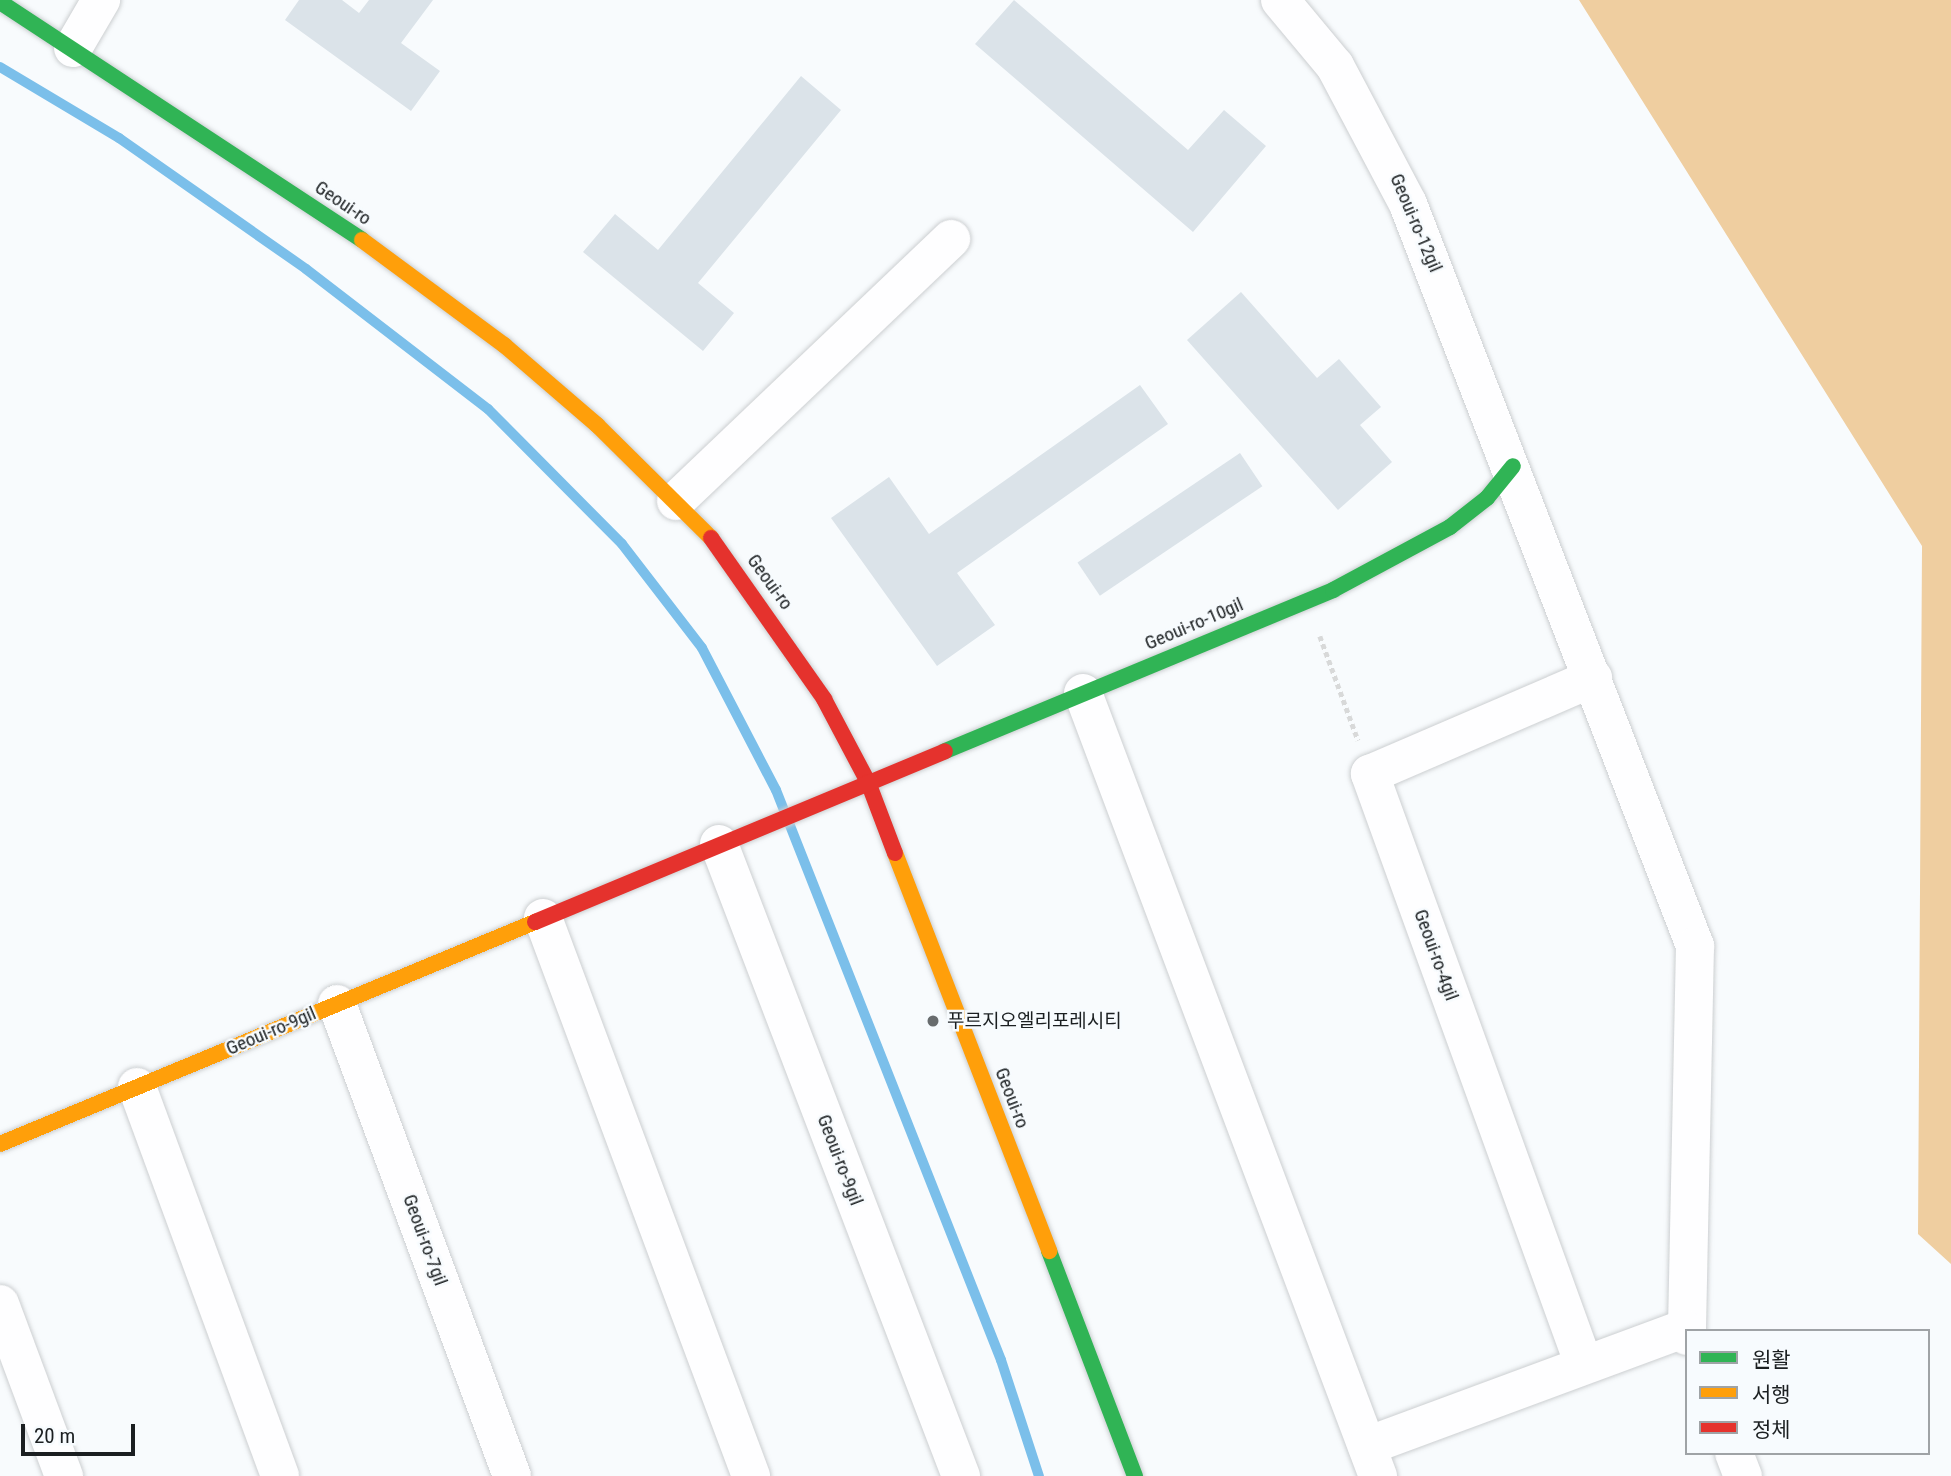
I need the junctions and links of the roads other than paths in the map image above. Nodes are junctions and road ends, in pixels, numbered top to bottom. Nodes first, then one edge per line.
1 (101, 0) edge
2 (1280, 0) edge
3 (0, 2) edge
4 (73, 48) junction
5 (951, 239) dead end
6 (1513, 466) junction
7 (676, 501) junction
8 (1593, 678) junction
9 (1083, 693) junction
10 (868, 782) junction
11 (732, 839) junction
12 (543, 918) junction
13 (337, 1004) junction
14 (137, 1087) junction
15 (0, 1144) edge
16 (0, 1304) edge
17 (1685, 1329) edge
18 (1685, 1332) edge
19 (1584, 1365) junction
20 (1735, 1455) edge
21 (1373, 1461) edge
22 (64, 1476) edge
23 (280, 1476) edge
24 (512, 1476) edge
25 (751, 1476) edge
26 (961, 1476) edge
27 (1135, 1476) edge
28 (1743, 1476) edge

1 - 4 street
2 - 6 street, Geoui-ro-12gil
3 - 4 street, Geoui-ro
4 - 7 street, Geoui-ro
5 - 7 street
6 - 8 street
6 - 9 street, Geoui-ro-10gil
7 - 10 street, Geoui-ro
8 - 17 street
8 - 19 street, Geoui-ro-4gil
9 - 10 street, Geoui-ro-10gil
9 - 21 street
10 - 11 street, Geoui-ro-9gil
10 - 27 street, Geoui-ro
11 - 12 street, Geoui-ro-9gil
11 - 26 street, Geoui-ro-9gil
12 - 13 street, Geoui-ro-9gil
12 - 25 street
13 - 14 street, Geoui-ro-9gil
13 - 24 street, Geoui-ro-7gil
14 - 15 street, Geoui-ro-9gil
14 - 23 street
16 - 22 street
18 - 19 street
19 - 21 street
20 - 28 street

